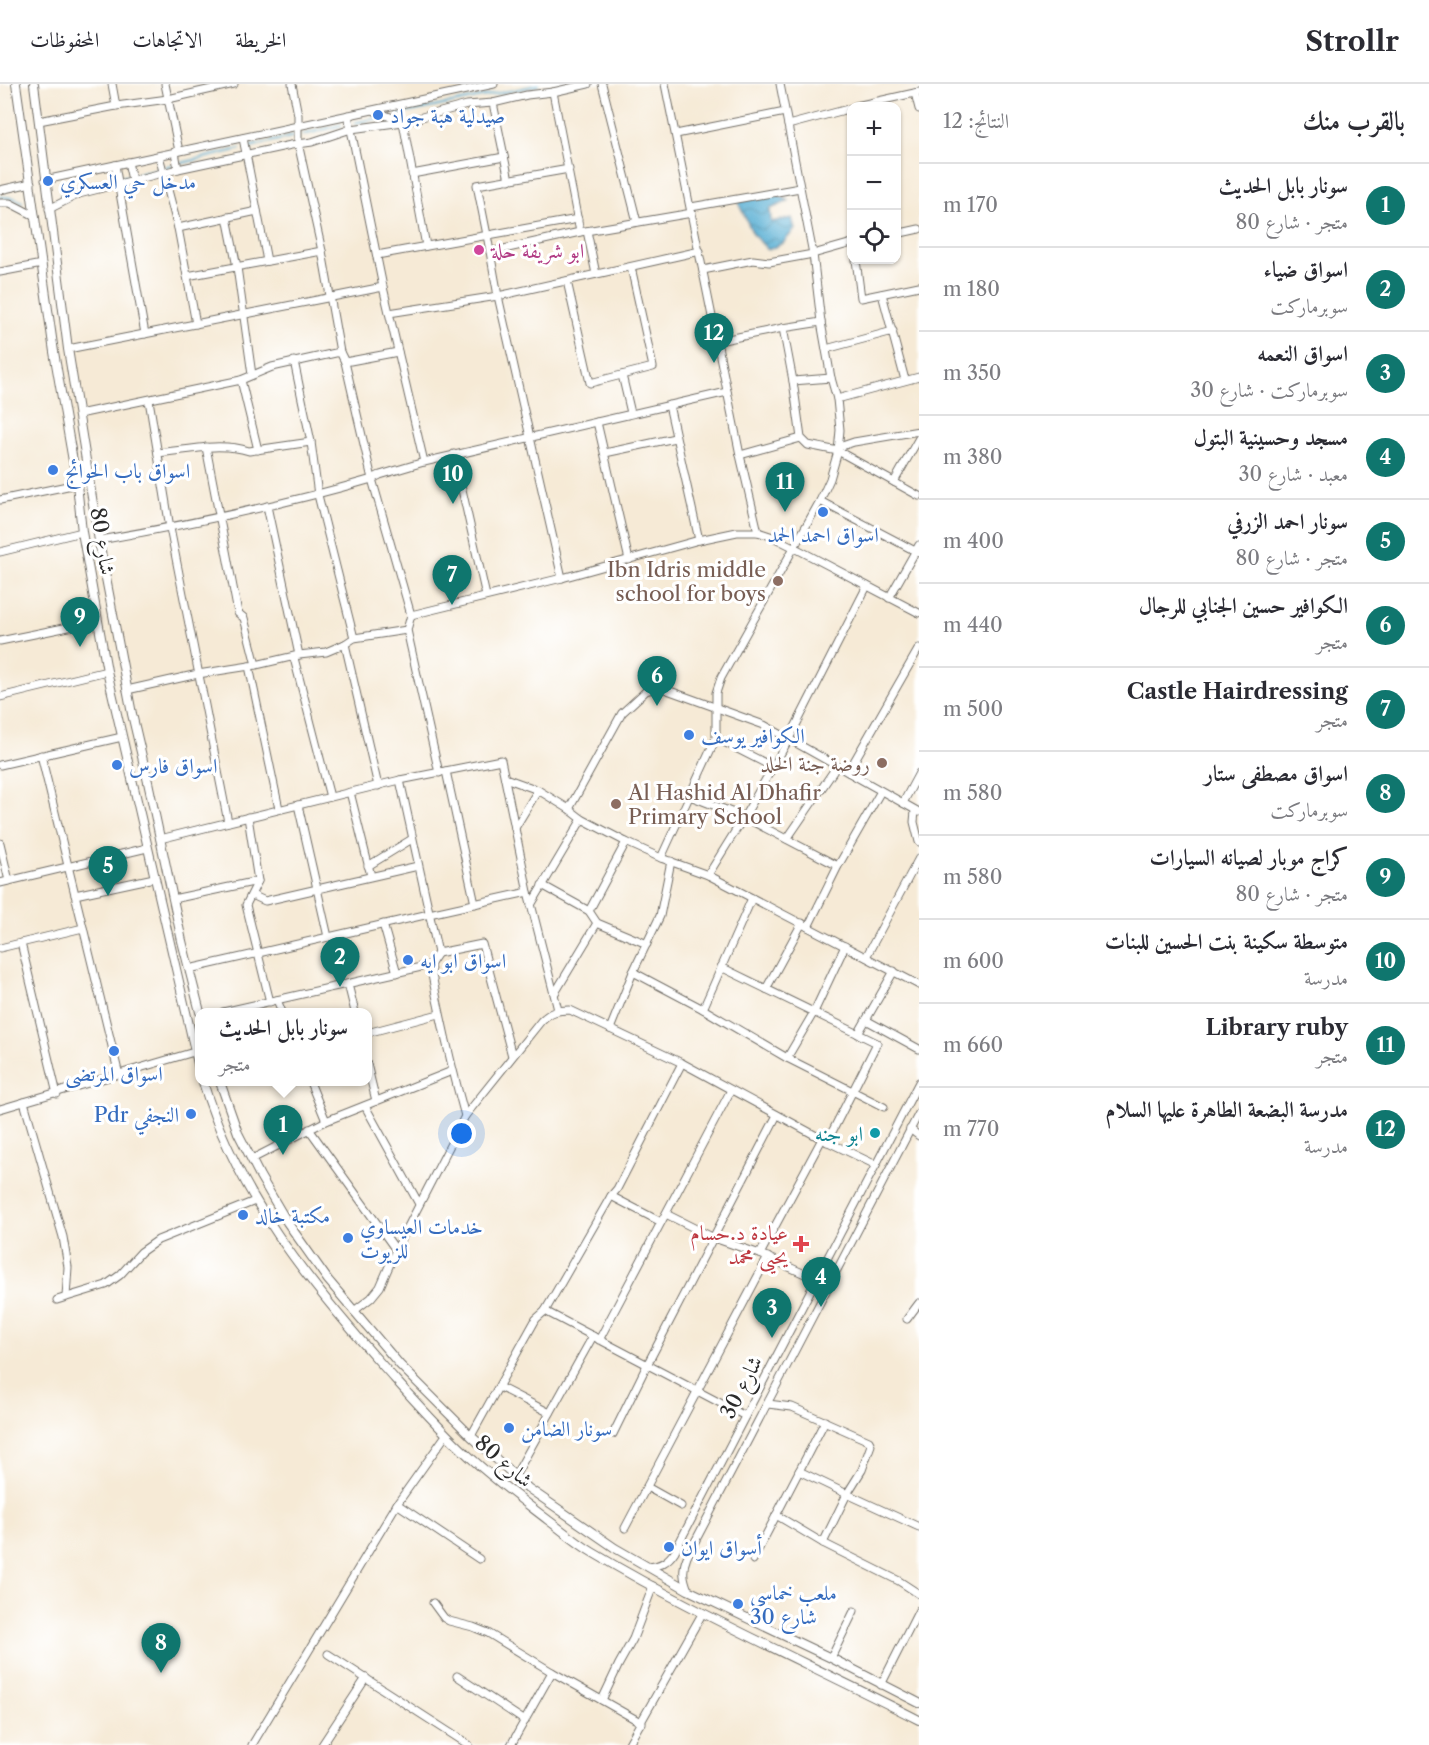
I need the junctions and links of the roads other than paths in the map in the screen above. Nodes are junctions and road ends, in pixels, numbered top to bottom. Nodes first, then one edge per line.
1 (16, 84) edge
2 (34, 84) edge
3 (112, 84) edge
4 (165, 84) edge
5 (234, 84) edge
6 (292, 84) edge
7 (446, 84) edge
8 (494, 84) edge
9 (542, 84) edge
10 (588, 84) edge
11 (602, 84) edge
12 (665, 84) edge
13 (780, 84) edge
14 (224, 85) edge
15 (545, 92) junction
16 (553, 92) junction
17 (917, 92) edge
18 (448, 94) junction
19 (168, 99) junction
20 (878, 102) edge
21 (493, 103) junction
22 (116, 106) junction
23 (847, 109) edge
24 (919, 109) edge
25 (373, 110) junction
26 (785, 112) junction
27 (348, 115) junction
28 (39, 121) junction
29 (403, 122) junction
30 (788, 125) junction
31 (298, 127) junction
32 (351, 129) junction
33 (676, 134) junction
34 (243, 138) junction
35 (298, 143) junction
36 (177, 152) junction
37 (246, 154) junction
38 (159, 156) junction
39 (504, 157) junction
40 (128, 162) junction
41 (115, 165) junction
42 (178, 169) junction
43 (569, 170) junction
44 (163, 172) junction
45 (412, 174) junction
46 (45, 180) junction
47 (132, 180) junction
48 (508, 180) junction
49 (31, 183) junction
50 (118, 183) junction
51 (800, 188) junction
52 (0, 190) edge
53 (0, 203) edge
54 (49, 210) junction
55 (691, 210) junction
56 (257, 211) junction
57 (36, 216) junction
58 (227, 217) junction
59 (578, 219) junction
60 (637, 222) junction
61 (178, 228) junction
62 (919, 230) edge
63 (584, 231) junction
64 (901, 233) edge
65 (487, 235) junction
66 (847, 244) edge
67 (426, 246) junction
68 (322, 251) junction
69 (700, 251) junction
70 (490, 252) junction
71 (813, 254) junction
72 (377, 255) junction
73 (267, 261) junction
74 (42, 264) junction
75 (857, 264) edge
76 (237, 267) junction
77 (631, 267) junction
78 (703, 270) junction
79 (0, 272) edge
80 (596, 274) junction
81 (187, 276) junction
82 (567, 281) junction
83 (919, 286) edge
84 (383, 287) junction
85 (882, 294) junction
86 (498, 296) junction
87 (330, 298) junction
88 (389, 313) junction
89 (244, 315) junction
90 (821, 322) junction
91 (196, 324) junction
92 (783, 328) junction
93 (892, 331) junction
94 (145, 334) junction
95 (717, 341) junction
96 (68, 349) junction
97 (826, 349) junction
98 (340, 352) junction
99 (398, 352) junction
100 (294, 361) junction
101 (345, 362) junction
102 (252, 375) junction
103 (622, 375) junction
104 (919, 377) edge
105 (831, 378) junction
106 (241, 380) junction
107 (905, 380) junction
108 (793, 381) junction
109 (728, 392) junction
110 (837, 399) junction
111 (149, 400) junction
112 (669, 405) junction
113 (632, 413) junction
114 (79, 414) junction
115 (597, 422) junction
116 (919, 431) edge
117 (529, 436) junction
118 (675, 438) junction
119 (801, 438) junction
120 (919, 438) edge
121 (311, 442) junction
122 (206, 447) junction
123 (839, 449) junction
124 (258, 450) junction
125 (158, 453) junction
126 (605, 453) junction
127 (454, 454) junction
128 (740, 455) junction
129 (424, 462) junction
130 (372, 479) junction
131 (894, 482) junction
132 (77, 484) junction
133 (318, 495) junction
134 (919, 496) edge
135 (0, 500) edge
136 (820, 501) junction
137 (267, 506) junction
138 (219, 516) junction
139 (170, 528) junction
140 (82, 532) junction
141 (758, 532) junction
142 (100, 540) junction
143 (699, 540) junction
144 (795, 548) junction
145 (918, 550) edge
146 (0, 552) edge
147 (629, 560) junction
148 (562, 578) junction
149 (867, 586) junction
150 (486, 596) junction
151 (889, 598) junction
152 (919, 613) edge
153 (411, 615) junction
154 (98, 621) junction
155 (407, 630) junction
156 (354, 638) junction
157 (0, 641) edge
158 (345, 645) junction
159 (919, 648) edge
160 (296, 656) junction
161 (252, 665) junction
162 (107, 671) junction
163 (198, 674) junction
164 (127, 690) junction
165 (0, 697) edge
166 (715, 707) junction
167 (132, 714) junction
168 (118, 719) junction
169 (122, 737) junction
170 (716, 738) junction
171 (789, 739) junction
172 (140, 751) junction
173 (41, 755) junction
174 (126, 755) junction
175 (0, 765) edge
176 (837, 766) junction
177 (773, 767) junction
178 (442, 772) junction
179 (848, 772) junction
180 (919, 773) edge
181 (505, 778) junction
182 (400, 780) junction
183 (378, 786) junction
184 (538, 790) junction
185 (881, 791) junction
186 (350, 792) junction
187 (690, 796) junction
188 (330, 797) junction
189 (903, 803) junction
190 (298, 805) junction
191 (279, 809) junction
192 (569, 809) junction
193 (917, 812) edge
194 (248, 817) junction
195 (744, 817) junction
196 (582, 819) junction
197 (228, 822) junction
198 (515, 828) junction
199 (412, 838) junction
200 (160, 839) junction
201 (787, 840) junction
202 (626, 842) junction
203 (919, 842) edge
204 (0, 843) edge
205 (147, 848) junction
206 (662, 858) junction
207 (919, 858) edge
208 (671, 861) junction
209 (368, 866) junction
210 (418, 866) junction
211 (838, 866) junction
212 (68, 867) junction
213 (708, 875) junction
214 (371, 876) junction
215 (154, 878) junction
216 (9, 881) junction
217 (258, 881) junction
218 (0, 883) edge
219 (542, 885) junction
220 (317, 888) junction
221 (528, 892) junction
222 (75, 895) junction
223 (252, 895) junction
224 (752, 898) junction
225 (174, 899) junction
226 (475, 904) junction
227 (531, 905) junction
228 (589, 911) junction
229 (429, 914) junction
230 (597, 923) junction
231 (383, 924) junction
232 (805, 925) junction
233 (83, 928) junction
234 (328, 937) junction
235 (21, 943) junction
236 (646, 944) junction
237 (845, 946) junction
238 (0, 948) edge
239 (257, 953) junction
240 (438, 953) junction
241 (866, 957) junction
242 (430, 965) junction
243 (721, 967) junction
244 (189, 969) junction
245 (894, 971) junction
246 (397, 972) junction
247 (633, 972) junction
248 (348, 984) junction
249 (919, 984) edge
250 (766, 989) junction
251 (555, 993) junction
252 (274, 1001) junction
253 (199, 1008) edge
254 (242, 1008) edge
255 (279, 1008) edge
256 (354, 1008) edge
257 (703, 1009) junction
258 (558, 1010) junction
259 (814, 1012) junction
260 (439, 1014) junction
261 (866, 1020) junction
262 (610, 1029) junction
263 (372, 1032) edge
264 (858, 1034) junction
265 (919, 1049) edge
266 (194, 1052) junction
267 (195, 1055) edge
268 (512, 1056) junction
269 (787, 1058) junction
270 (682, 1063) junction
271 (452, 1071) junction
272 (119, 1075) junction
273 (919, 1082) edge
274 (372, 1085) edge
275 (204, 1086) edge
276 (221, 1086) edge
277 (312, 1086) edge
278 (731, 1090) junction
279 (854, 1091) junction
280 (57, 1094) junction
281 (376, 1101) junction
282 (24, 1102) junction
283 (365, 1106) junction
284 (884, 1107) dead end
285 (0, 1109) edge
286 (919, 1113) edge
287 (777, 1115) junction
288 (465, 1116) junction
289 (326, 1121) junction
290 (309, 1130) junction
291 (910, 1130) junction
292 (919, 1136) edge
293 (824, 1140) junction
294 (252, 1160) junction
295 (876, 1165) junction
296 (611, 1196) junction
297 (255, 1201) junction
298 (856, 1203) junction
299 (419, 1204) junction
300 (869, 1209) junction
301 (666, 1214) junction
302 (847, 1220) junction
303 (661, 1222) junction
304 (860, 1226) junction
305 (714, 1238) junction
306 (396, 1250) junction
307 (760, 1254) junction
308 (768, 1257) junction
309 (816, 1279) junction
310 (66, 1297) junction
311 (57, 1300) dead end
312 (919, 1303) edge
313 (354, 1311) junction
314 (545, 1311) junction
315 (907, 1319) dead end
316 (596, 1338) junction
317 (647, 1365) junction
318 (499, 1386) junction
319 (697, 1391) junction
320 (768, 1404) junction
321 (550, 1413) junction
322 (745, 1416) junction
323 (825, 1421) junction
324 (613, 1434) dead end
325 (447, 1435) junction
326 (471, 1436) junction
327 (799, 1471) junction
328 (516, 1476) junction
329 (647, 1487) junction
330 (847, 1494) junction
331 (397, 1504) junction
332 (681, 1506) dead end
333 (776, 1515) junction
334 (919, 1527) edge
335 (625, 1528) dead end
336 (823, 1543) junction
337 (671, 1557) junction
338 (479, 1559) dead end
339 (753, 1560) dead end
340 (684, 1563) junction
341 (648, 1567) junction
342 (653, 1586) junction
343 (688, 1590) junction
344 (919, 1594) edge
345 (433, 1603) dead end
346 (919, 1610) edge
347 (854, 1611) dead end
348 (702, 1614) junction
349 (328, 1654) dead end
350 (831, 1658) junction
351 (552, 1672) junction
352 (457, 1676) dead end
353 (366, 1678) junction
354 (881, 1685) junction
355 (602, 1700) junction
356 (919, 1703) edge
357 (919, 1720) edge
358 (525, 1721) junction
359 (642, 1722) junction
360 (252, 1745) edge
361 (322, 1745) edge
362 (469, 1745) edge
363 (511, 1745) edge
364 (628, 1745) edge

1 - 49 main road, شارع 80
2 - 28 main road, شارع 80
3 - 22 street
4 - 19 street
5 - 14 street
6 - 31 street
7 - 18 street
8 - 18 street
9 - 15 street
10 - 16 street
11 - 60 street
12 - 33 street
13 - 26 street
14 - 19 street
15 - 16 street
15 - 21 street
16 - 43 street
17 - 20 street
17 - 24 street
18 - 25 street
19 - 22 street
19 - 36 street
21 - 29 street
21 - 39 street
22 - 28 street
23 - 30 street
25 - 27 street
25 - 29 street
26 - 30 street
26 - 33 street
27 - 31 street
27 - 32 street
28 - 46 main road, شارع 80
29 - 32 street
29 - 45 street
30 - 51 street
31 - 34 street
31 - 35 street
32 - 35 street
32 - 72 street
33 - 55 street
34 - 36 street
34 - 37 street
35 - 37 street
35 - 68 street
36 - 38 street
36 - 42 street
37 - 42 street
37 - 56 street
38 - 40 street
38 - 44 street
39 - 45 street
39 - 48 street
40 - 41 street
40 - 47 street
41 - 46 street
41 - 50 street
42 - 44 street
43 - 48 street
43 - 59 street
44 - 47 street
44 - 61 street
45 - 67 street
46 - 54 main road, شارع 80
47 - 50 street
48 - 65 street
49 - 52 street
49 - 57 main road, شارع 80
50 - 54 street
50 - 94 street
51 - 55 street
51 - 71 street
53 - 57 street
54 - 96 main road, شارع 80
55 - 60 street
55 - 69 street
56 - 58 street
56 - 73 street
57 - 74 main road, شارع 80
58 - 61 street
58 - 76 street
59 - 63 street
59 - 65 street
60 - 63 street
61 - 81 street
62 - 64 street
63 - 70 street
63 - 80 street
65 - 67 street
65 - 70 street
66 - 71 street
67 - 72 street
68 - 73 street
68 - 87 street
69 - 77 street
69 - 78 street
70 - 86 street
71 - 78 street
71 - 90 street
72 - 84 street
73 - 76 street
74 - 79 street
74 - 132 main road, شارع 80
75 - 85 street
76 - 81 street
76 - 89 street
77 - 80 street
77 - 103 street
78 - 95 street
80 - 82 street
81 - 91 street
82 - 86 street
82 - 103 street
83 - 85 street
84 - 87 street
84 - 88 street
85 - 93 street
86 - 88 street
86 - 117 street
87 - 89 street
87 - 98 street
88 - 99 street
89 - 91 street
89 - 102 street
90 - 92 street
90 - 97 street
91 - 94 street
92 - 95 street
92 - 108 street
93 - 97 street
93 - 107 street
94 - 96 street
95 - 109 street
96 - 114 main road, شارع 80
97 - 105 street
98 - 100 street
98 - 101 street
99 - 101 street
99 - 129 street
100 - 102 street
100 - 121 street
101 - 130 street
102 - 106 street
103 - 113 street
104 - 107 street
105 - 108 street
105 - 110 street
106 - 111 street
106 - 124 street
107 - 110 street
108 - 119 street
109 - 112 street
109 - 128 street
110 - 123 street
111 - 114 street
111 - 125 street
112 - 113 street
112 - 118 street
113 - 115 street
114 - 142 main road, شارع 80
115 - 117 street
115 - 126 street
116 - 123 street
117 - 127 street
117 - 148 street
118 - 126 street
118 - 143 street
119 - 123 street
119 - 128 street
120 - 131 street
121 - 124 street
121 - 133 street
122 - 124 street
122 - 125 street
122 - 138 street
123 - 131 street
123 - 136 street
125 - 139 street
126 - 147 street
127 - 129 street
127 - 150 street
128 - 141 street
129 - 130 street
130 - 133 street
130 - 153 street
131 - 134 street
132 - 135 street
132 - 140 main road, شارع 80
133 - 137 street
133 - 156 street
136 - 144 street
136 - 145 street
137 - 138 street
137 - 160 street
138 - 139 street
138 - 161 street
139 - 142 street
139 - 163 street
140 - 146 street
140 - 154 main road, شارع 80
141 - 143 street
141 - 144 street
142 - 164 main road, شارع 80
143 - 147 street
144 - 149 street
144 - 166 street
145 - 151 street
147 - 148 street
148 - 150 street
149 - 151 street
149 - 171 street
150 - 153 street
151 - 152 street
153 - 155 street
154 - 157 street
154 - 162 main road, شارع 80
155 - 156 street
155 - 178 street
156 - 158 street
158 - 160 street
158 - 183 street
159 - 179 street
160 - 161 street
160 - 188 street
161 - 163 street
161 - 191 street
162 - 165 street
162 - 168 main road, شارع 80
163 - 164 street
163 - 197 street
164 - 167 main road, شارع 80
166 - 170 street
166 - 171 street
166 - 192 street
167 - 168 main road
167 - 172 main road, شارع 80
168 - 169 main road, شارع 80
169 - 173 street
169 - 174 main road, شارع 80
170 - 177 street
170 - 187 street
171 - 176 street
171 - 177 street
172 - 174 main road
172 - 200 main road, شارع 80
173 - 175 street
173 - 212 street
174 - 205 main road, شارع 80
176 - 179 street
176 - 201 street
177 - 195 street
178 - 181 street
178 - 182 street
178 - 226 street
179 - 185 street
180 - 189 street
181 - 184 street
181 - 198 street
182 - 183 street
182 - 199 street
183 - 186 street
184 - 192 street
184 - 198 street
185 - 189 street
185 - 211 street
186 - 188 street
186 - 209 street
187 - 195 street
187 - 206 street
188 - 190 street
189 - 193 street
190 - 191 street
190 - 220 street
191 - 194 street
192 - 196 street
193 - 203 street
194 - 197 street
194 - 217 street
195 - 201 street
195 - 213 street
196 - 202 street
196 - 219 street
197 - 200 street
198 - 221 street
199 - 209 street
199 - 210 street
200 - 225 main road, شارع 80
201 - 211 street
202 - 206 street
202 - 228 street
204 - 216 street
205 - 212 street
205 - 215 main road, شارع 80
206 - 208 street
207 - 241 street
208 - 213 street
208 - 236 street
209 - 214 street
210 - 214 street
210 - 229 street
211 - 232 street
212 - 216 street
212 - 222 street
213 - 224 street
214 - 220 street
215 - 222 street
215 - 266 main road, شارع 80
216 - 218 street
217 - 223 street
217 - 225 street
219 - 227 street
219 - 228 street
220 - 223 street
220 - 234 street
221 - 226 street
221 - 227 street
222 - 233 street
223 - 239 street
224 - 232 street
224 - 243 street
225 - 244 main road, شارع 80
226 - 229 street
227 - 251 street
228 - 230 street
229 - 231 street
229 - 240 street
230 - 236 street
230 - 251 street
231 - 234 street
231 - 246 street
232 - 237 street
232 - 250 street
233 - 235 street
233 - 272 street
234 - 239 street
235 - 238 street
235 - 280 street
236 - 247 street
237 - 241 street
237 - 259 street
239 - 244 street
239 - 252 street
240 - 242 street
240 - 268 street
241 - 245 street
242 - 246 street
242 - 260 street
243 - 250 street
243 - 257 street
244 - 253 main road, شارع 80
245 - 249 street
245 - 261 street
246 - 248 street
247 - 257 street
247 - 262 street
248 - 252 street
248 - 256 street
250 - 259 street
251 - 258 street
252 - 254 street
252 - 255 street
257 - 269 street
258 - 262 street
258 - 268 street
259 - 264 street
259 - 269 street
260 - 263 street
260 - 271 street
261 - 264 street
261 - 265 street
262 - 270 street
264 - 279 street
266 - 267 main road, شارع 80
266 - 272 street
268 - 288 street
269 - 279 street
270 - 278 street
270 - 296 street
271 - 281 street
271 - 288 street
272 - 280 street
273 - 295 street, شارع 30
274 - 281 street
275 - 297 main road, شارع 80
276 - 294 main road, شارع 80
277 - 289 street
278 - 287 street
278 - 301 street
279 - 284 street
279 - 293 street
280 - 282 street
281 - 283 street
282 - 285 street
282 - 310 street
283 - 289 street
283 - 299 street
286 - 291 street, شارع 30
287 - 293 street
287 - 305 street
288 - 299 street
289 - 290 street
290 - 294 street
290 - 306 street
291 - 292 street
291 - 300 street, شارع 30
293 - 295 street
293 - 307 street
294 - 313 main road, شارع 80
295 - 298 street, شارع 30
296 - 303 street
296 - 314 street
297 - 310 street
297 - 325 main road, شارع 80
298 - 300 street
298 - 302 street, شارع 30
299 - 306 street
300 - 304 street, شارع 30
301 - 303 street
301 - 305 street
302 - 304 street
302 - 309 street, شارع 30
303 - 316 street
304 - 320 street, شارع 30
305 - 307 street
305 - 317 street
306 - 313 street
307 - 308 street
308 - 309 street
308 - 319 street
309 - 322 street, شارع 30
310 - 311 street
312 - 315 street
313 - 326 main road, شارع 80
314 - 316 street
314 - 318 street
316 - 317 street
316 - 321 street
317 - 319 street
317 - 324 street
318 - 321 street
318 - 326 street
319 - 322 street
319 - 329 street
320 - 323 street
320 - 340 street, شارع 30
321 - 328 street
322 - 337 street, شارع 30
323 - 327 street
323 - 330 street
325 - 331 street
325 - 342 main road, شارع 80
326 - 328 main road, شارع 80
327 - 330 street
327 - 333 street
328 - 341 main road, شارع 80
329 - 332 street
329 - 335 street
330 - 334 street
330 - 336 street
331 - 338 street
331 - 360 street
333 - 336 street
333 - 339 street
336 - 344 street
337 - 340 street
337 - 341 street
340 - 343 street
341 - 343 main road, شارع 80
342 - 348 main road, شارع 80
342 - 355 street
343 - 350 main road, شارع 80
345 - 351 street
346 - 354 street
347 - 350 street
348 - 357 main road, شارع 80
348 - 359 street
349 - 353 street
350 - 354 main road, شارع 80
351 - 355 street
351 - 358 street
352 - 358 street
353 - 361 street
353 - 362 street
354 - 356 main road, شارع 80
355 - 359 street
358 - 363 street
359 - 364 street

